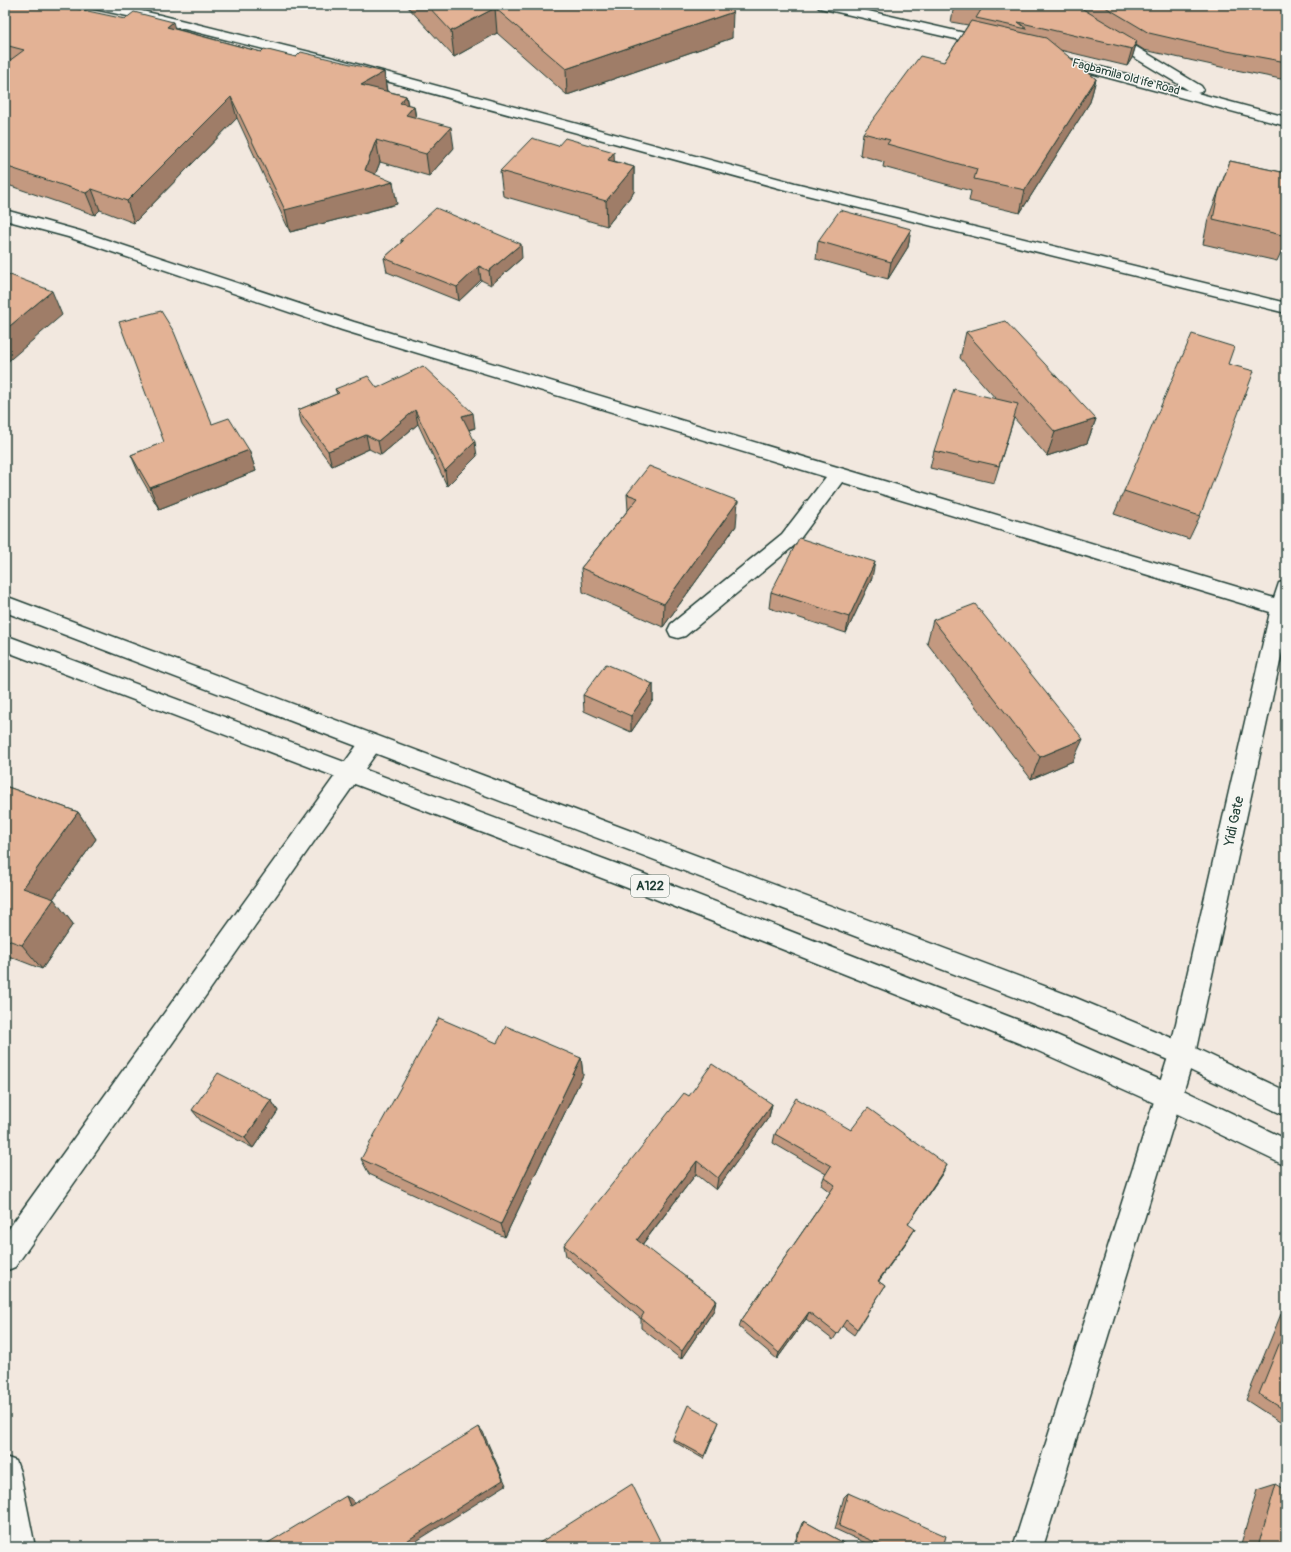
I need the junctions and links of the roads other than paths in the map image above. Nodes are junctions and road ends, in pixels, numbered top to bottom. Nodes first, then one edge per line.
1 (95, 5) edge
2 (824, 5) edge
3 (1057, 5) edge
4 (1001, 45) edge
5 (1031, 52) edge
6 (1217, 103) junction
7 (1286, 122) edge
8 (5, 215) edge
9 (1286, 308) edge
10 (838, 474) junction
11 (1284, 598) edge
12 (5, 604) edge
13 (678, 630) dead end
14 (5, 643) edge
15 (371, 743) junction
16 (349, 773) junction
17 (1182, 1054) junction
18 (1170, 1097) junction
19 (1286, 1104) edge
20 (1286, 1153) edge
21 (5, 1257) edge
22 (5, 1472) edge
23 (20, 1547) edge
24 (1028, 1547) edge

1 - 9 main road
2 - 4 main road
3 - 6 main road
5 - 6 main road, Fagbamila old ife Road
6 - 7 main road, Fagbamila old ife Road
8 - 10 main road
10 - 11 main road
10 - 13 main road
11 - 17 main road, Yidi Gate
12 - 15 main road, A122
14 - 16 main road, A122
15 - 16 main road
15 - 17 main road, A122
16 - 18 main road, A122
16 - 21 main road
17 - 18 main road, Yidi Gate
17 - 19 main road, A122
18 - 20 main road, A122
18 - 24 main road, Yidi Gate
22 - 23 main road

